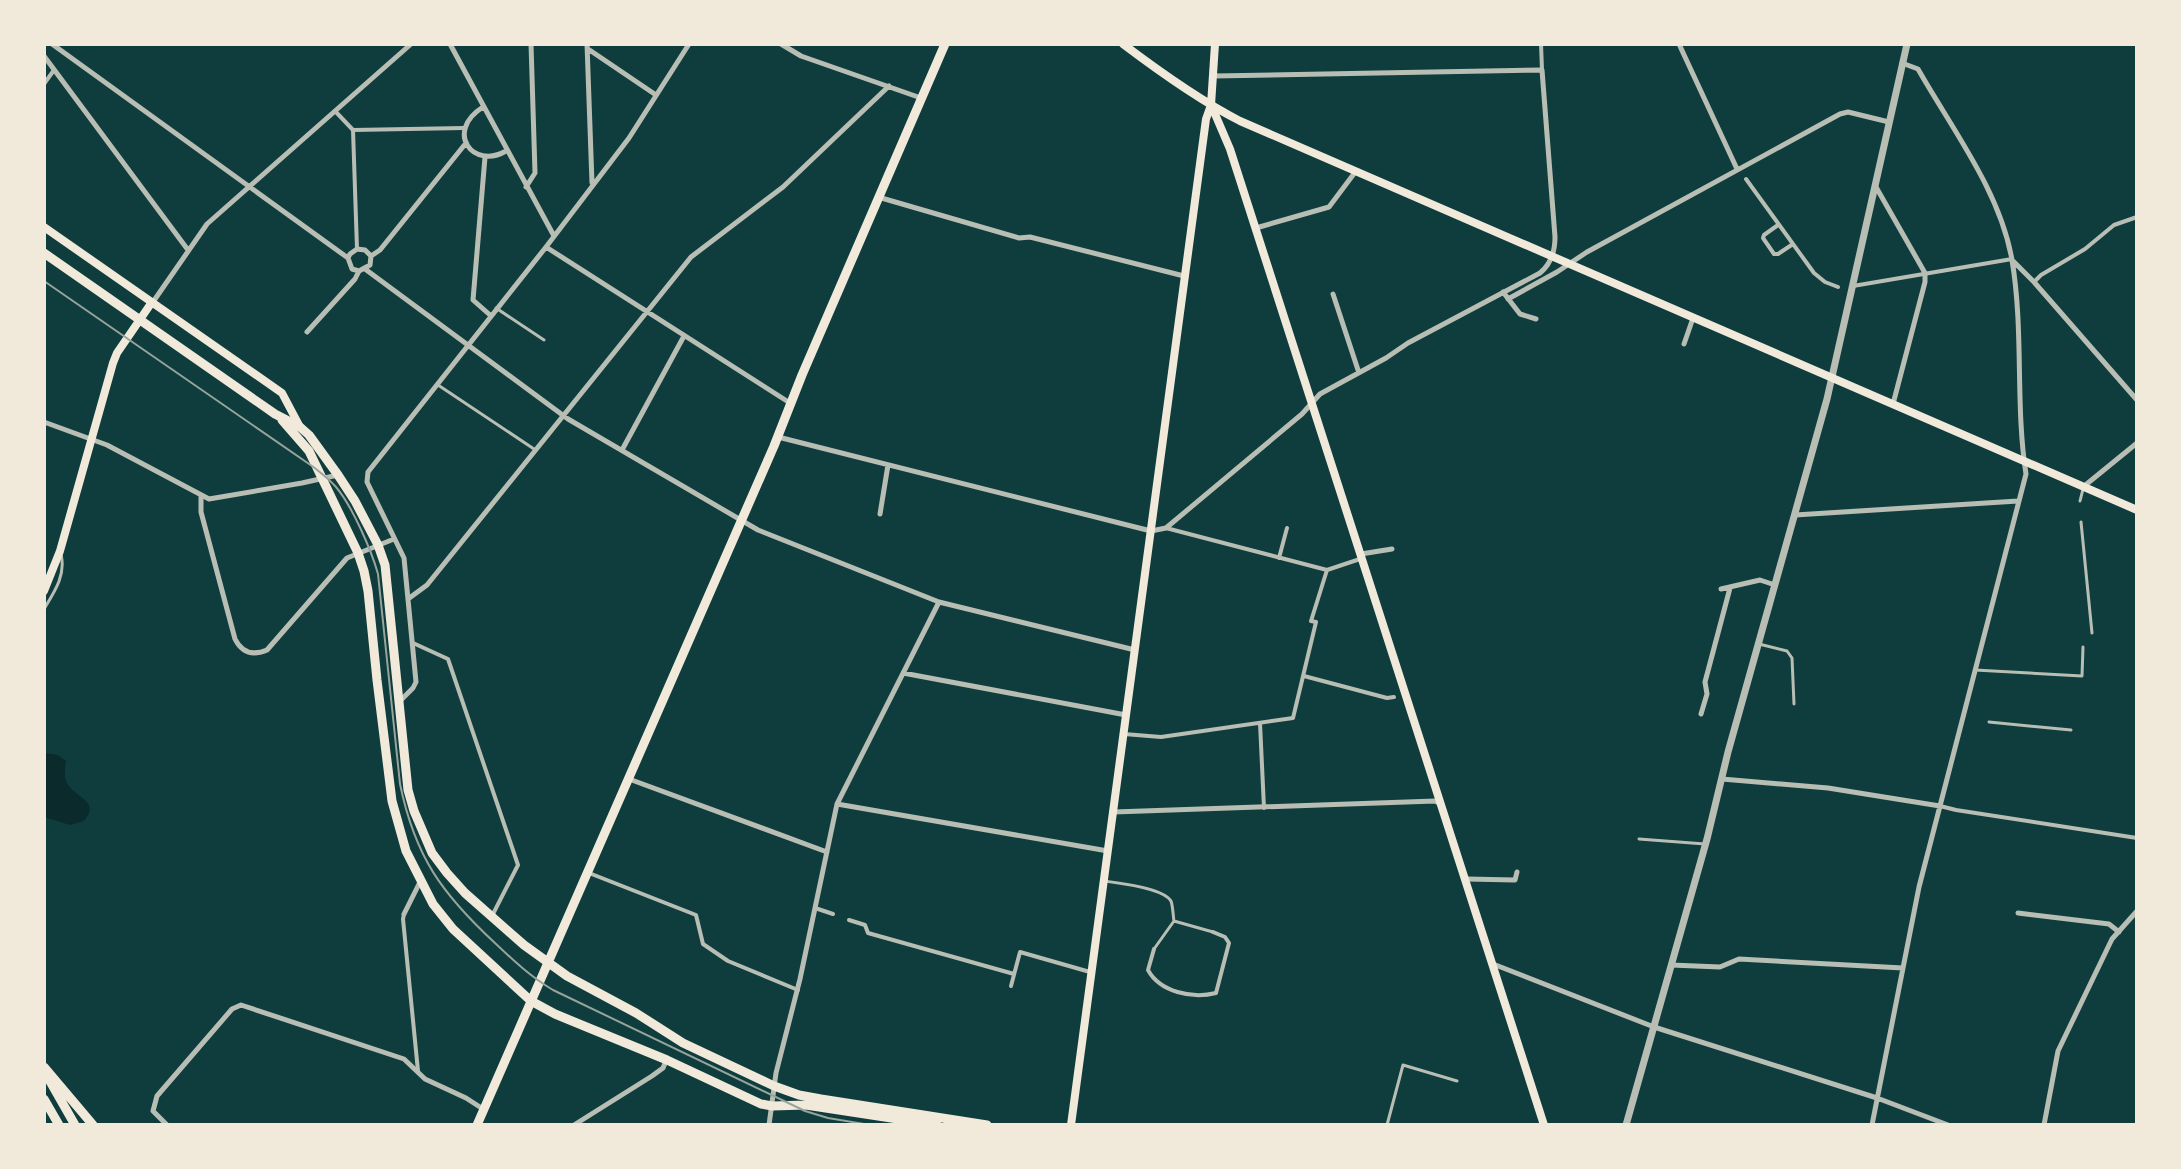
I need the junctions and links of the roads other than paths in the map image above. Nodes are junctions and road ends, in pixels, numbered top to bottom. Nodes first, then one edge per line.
1 (52, 44) edge
2 (411, 44) edge
3 (450, 44) edge
4 (531, 44) edge
5 (689, 44) edge
6 (781, 44) edge
7 (945, 44) edge
8 (1123, 44) edge
9 (1215, 44) edge
10 (1541, 44) edge
11 (1679, 44) edge
12 (1907, 44) edge
13 (587, 46) edge
14 (44, 56) edge
15 (1902, 63) junction
16 (54, 70) junction
17 (1542, 70) junction
18 (1214, 76) junction
19 (44, 84) edge
20 (889, 86) junction
21 (656, 95) junction
22 (921, 98) junction
23 (1211, 105) junction
24 (483, 107) junction
25 (335, 111) junction
26 (1889, 122) junction
27 (464, 128) junction
28 (353, 130) junction
29 (466, 143) junction
30 (506, 151) junction
31 (485, 157) junction
32 (1737, 169) junction
33 (1356, 171) junction
34 (1746, 179) dead end
35 (592, 184) junction
36 (1875, 186) junction
37 (249, 187) junction
38 (526, 187) junction
39 (878, 197) junction
40 (2137, 217) edge
41 (1779, 224) junction
42 (44, 227) edge
43 (1255, 228) junction
44 (554, 236) junction
45 (1793, 244) junction
46 (546, 247) junction
47 (357, 249) junction
48 (188, 250) junction
49 (44, 253) edge
50 (371, 256) junction
51 (1552, 257) junction
52 (348, 258) junction
53 (2012, 259) junction
54 (1568, 264) junction
55 (362, 270) junction
56 (1925, 273) junction
57 (1185, 277) junction
58 (2036, 280) dead end
59 (1853, 286) junction
60 (1838, 287) dead end
61 (1503, 292) junction
62 (1333, 294) dead end
63 (1508, 299) junction
64 (152, 302) junction
65 (496, 308) junction
66 (645, 311) junction
67 (490, 315) junction
68 (1693, 318) junction
69 (1536, 319) dead end
70 (307, 332) dead end
71 (684, 336) junction
72 (544, 340) dead end
73 (1684, 344) dead end
74 (467, 345) junction
75 (1359, 373) junction
76 (1832, 378) junction
77 (437, 384) junction
78 (2137, 400) edge
79 (1312, 403) junction
80 (790, 404) junction
81 (1893, 405) junction
82 (275, 414) junction
83 (562, 415) junction
84 (44, 422) edge
85 (300, 427) junction
86 (778, 437) junction
87 (91, 439) junction
88 (2137, 443) edge
89 (534, 449) junction
90 (622, 450) junction
91 (2024, 462) junction
92 (888, 465) junction
93 (338, 475) junction
94 (321, 479) junction
95 (2083, 487) junction
96 (201, 496) junction
97 (2018, 501) junction
98 (2080, 501) dead end
99 (2137, 510) edge
100 (880, 514) dead end
101 (1795, 515) junction
102 (740, 521) junction
103 (2081, 522) dead end
104 (1166, 528) junction
105 (1287, 528) dead end
106 (1151, 531) junction
107 (394, 539) junction
108 (378, 545) junction
109 (1392, 549) dead end
110 (60, 551) junction
111 (358, 553) junction
112 (1362, 556) junction
113 (1279, 558) junction
114 (1327, 570) junction
115 (1775, 585) junction
116 (45, 588) edge
117 (1730, 588) junction
118 (1721, 589) dead end
119 (408, 599) junction
120 (939, 602) junction
121 (44, 609) edge
122 (2092, 633) dead end
123 (413, 643) junction
124 (1759, 644) junction
125 (2083, 647) dead end
126 (1135, 650) junction
127 (1975, 670) junction
128 (903, 673) junction
129 (1304, 676) junction
130 (1394, 697) dead end
131 (398, 703) junction
132 (1794, 704) dead end
133 (1701, 714) dead end
134 (1126, 715) junction
135 (1989, 722) dead end
136 (1260, 723) junction
137 (2071, 730) dead end
138 (1124, 734) junction
139 (628, 779) junction
140 (1722, 779) junction
141 (837, 804) junction
142 (1442, 804) junction
143 (1940, 806) junction
144 (1264, 808) junction
145 (1114, 812) junction
146 (2137, 838) edge
147 (1639, 839) dead end
148 (1705, 844) junction
149 (1109, 851) junction
150 (827, 852) junction
151 (587, 872) junction
152 (1517, 872) dead end
153 (1466, 879) junction
154 (1104, 881) junction
155 (420, 882) junction
156 (815, 908) junction
157 (2137, 911) edge
158 (2018, 913) dead end
159 (404, 914) joint
160 (833, 914) dead end
161 (491, 916) junction
162 (849, 920) dead end
163 (1174, 921) junction
164 (1213, 932) joint
165 (2119, 932) junction
166 (1154, 949) joint
167 (548, 963) junction
168 (1493, 964) junction
169 (1671, 965) junction
170 (1903, 968) junction
171 (1001, 970) junction
172 (1092, 973) junction
173 (1014, 974) junction
174 (991, 976) dead end
175 (1011, 986) dead end
176 (798, 990) junction
177 (531, 1001) junction
178 (1654, 1027) junction
179 (667, 1060) junction
180 (44, 1069) edge
181 (419, 1074) junction
182 (1457, 1081) dead end
183 (774, 1086) junction
184 (1877, 1098) junction
185 (44, 1099) edge
186 (772, 1106) junction
187 (482, 1119) edge
188 (59, 1125) edge
189 (75, 1125) edge
190 (93, 1125) edge
191 (167, 1125) edge
192 (574, 1125) edge
193 (769, 1125) edge
194 (937, 1125) edge
195 (987, 1125) edge
196 (1071, 1125) edge
197 (1387, 1125) edge
198 (1544, 1125) edge
199 (1626, 1125) edge
200 (1872, 1125) edge
201 (1948, 1125) edge
202 (2044, 1125) edge

1 - 37 street
2 - 25 street
3 - 24 street
4 - 38 street
5 - 21 street
6 - 20 street
7 - 22 main road
8 - 23 main road
9 - 18 main road
10 - 17 street
11 - 32 street
12 - 15 street
13 - 21 street
13 - 35 street
14 - 16 street
15 - 26 street
15 - 53 street
16 - 19 street
16 - 48 street
17 - 18 street
17 - 51 street
18 - 23 main road
20 - 22 street
20 - 66 street
21 - 35 street
22 - 39 main road
23 - 33 main road
23 - 43 main road
23 - 57 main road
24 - 27 street
24 - 30 street
25 - 28 street
25 - 37 street
26 - 32 street
26 - 36 street
27 - 28 street
27 - 29 street
28 - 47 street
29 - 31 street
29 - 50 street
30 - 31 street
30 - 38 street
31 - 67 street
32 - 54 street
33 - 43 street
33 - 51 main road
34 - 41 street
35 - 44 street
36 - 56 street
36 - 59 street
37 - 48 street
37 - 52 street
38 - 44 street
39 - 57 street
39 - 80 main road
40 - 58 street
41 - 45 street
41 - 45 street
42 - 64 main road
43 - 79 main road
44 - 46 street
45 - 60 street
46 - 65 street
46 - 66 street
47 - 50 street
47 - 52 street
48 - 64 street
49 - 82 main road
50 - 55 street
51 - 54 main road
51 - 61 street
52 - 55 street
53 - 56 street
53 - 78 street
53 - 91 street
54 - 63 street
54 - 68 main road
55 - 70 street
55 - 74 street
56 - 59 street
56 - 81 street
57 - 106 main road
59 - 76 street
61 - 63 street
61 - 75 street
62 - 75 street
63 - 69 street
64 - 85 main road
64 - 87 main road
65 - 67 street
65 - 72 lane
66 - 71 street
66 - 83 street
67 - 74 street
68 - 73 street
68 - 76 main road
71 - 80 street
71 - 90 street
74 - 77 street
74 - 83 street
75 - 79 street
76 - 81 main road
76 - 101 street
77 - 89 lane
77 - 107 street
79 - 104 street
79 - 112 main road
80 - 86 main road
81 - 91 main road
82 - 85 main road
82 - 94 main road
83 - 89 street
83 - 90 street
84 - 87 street
85 - 93 main road
86 - 92 street
86 - 102 main road
87 - 96 street
87 - 110 main road
88 - 95 street
89 - 119 street
90 - 102 street
91 - 95 main road
91 - 97 street
92 - 100 street
92 - 106 street
93 - 94 street
93 - 108 main road
94 - 96 street
94 - 111 main road
95 - 98 lane
95 - 99 main road
96 - 111 street
97 - 101 street
97 - 127 street
101 - 115 street
102 - 120 street
102 - 139 main road
103 - 122 lane
104 - 106 street
104 - 113 street
105 - 113 street
106 - 126 main road
107 - 108 street
107 - 119 street
108 - 111 street
108 - 131 main road
109 - 112 street
110 - 116 main road
110 - 121 lane
111 - 155 main road
112 - 114 street
112 - 142 main road
113 - 114 street
114 - 129 street
115 - 117 street
115 - 124 street
117 - 118 street
117 - 133 street
119 - 123 street
120 - 126 street
120 - 128 street
123 - 131 street
123 - 161 street
124 - 132 lane
124 - 140 street
125 - 127 lane
126 - 134 main road
127 - 143 street
128 - 134 street
128 - 141 street
129 - 130 street
129 - 136 street
131 - 161 main road
134 - 138 main road
135 - 137 lane
136 - 138 street
136 - 144 street
138 - 145 main road
139 - 150 street
139 - 151 main road
140 - 143 street
140 - 148 street
141 - 149 street
141 - 150 street
142 - 144 street
142 - 153 main road
143 - 146 street
143 - 170 street
144 - 145 street
145 - 149 main road
147 - 148 lane
148 - 169 street
149 - 154 main road
150 - 156 street
151 - 167 main road
151 - 176 street
152 - 153 street
153 - 168 main road
154 - 163 lane
154 - 172 main road
155 - 159 street
155 - 177 main road
156 - 160 street
156 - 176 street
157 - 165 street
158 - 165 street
159 - 181 street
161 - 167 main road
162 - 171 street
163 - 164 lane
163 - 166 lane
164 - 166 street
165 - 202 street
167 - 177 main road
167 - 183 main road
168 - 178 street
168 - 198 main road
169 - 170 street
169 - 178 street
170 - 184 street
171 - 173 street
171 - 174 street
172 - 173 street
172 - 196 main road
173 - 175 street
176 - 183 street
177 - 179 main road
177 - 187 main road
178 - 184 street
178 - 199 street
179 - 186 main road
179 - 192 street
180 - 189 main road
180 - 190 main road
181 - 187 street
181 - 191 street
182 - 197 lane
183 - 186 street
183 - 195 main road
184 - 200 street
184 - 201 street
185 - 188 main road
186 - 193 street
186 - 194 main road

